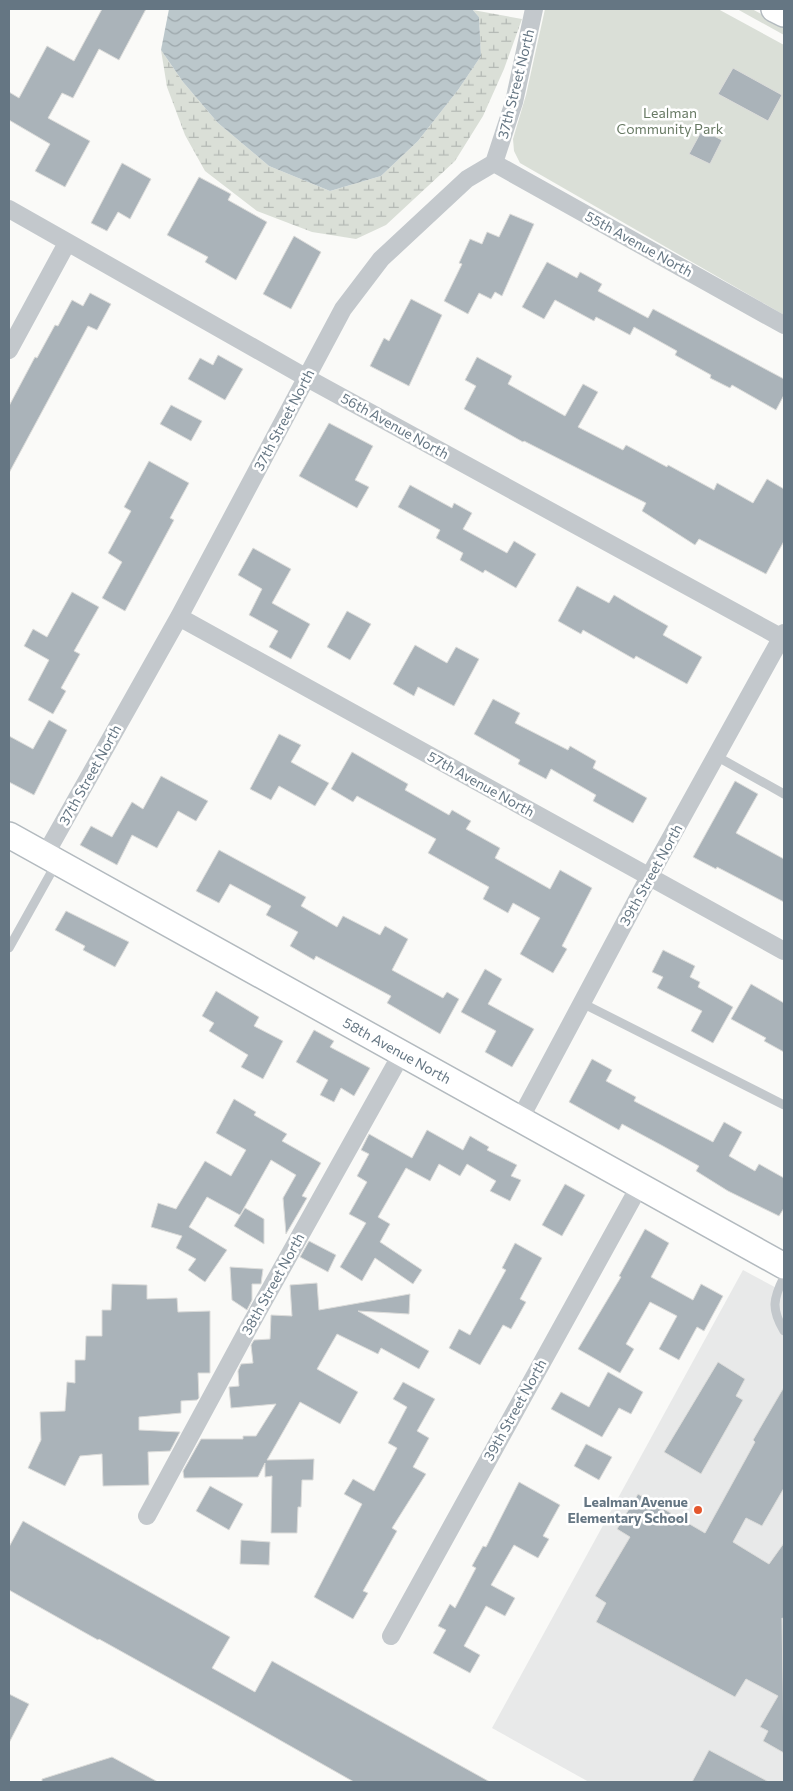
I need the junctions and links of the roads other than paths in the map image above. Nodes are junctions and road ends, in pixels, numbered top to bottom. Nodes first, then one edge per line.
1 (534, 9) edge
2 (774, 9) edge
3 (784, 14) edge
4 (494, 163) junction
5 (9, 209) edge
6 (67, 243) junction
7 (784, 325) edge
8 (9, 350) edge
9 (307, 378) junction
10 (179, 617) junction
11 (783, 636) edge
12 (716, 756) junction
13 (784, 794) edge
14 (9, 835) edge
15 (51, 859) junction
16 (649, 877) junction
17 (9, 948) edge
18 (784, 951) edge
19 (582, 1002) junction
20 (402, 1053) junction
21 (784, 1105) edge
22 (520, 1119) junction
23 (640, 1185) junction
24 (784, 1266) edge
25 (784, 1277) edge
26 (784, 1330) edge
27 (148, 1516) dead end
28 (391, 1636) dead end

1 - 4 street, 37th Street North
2 - 3 street
4 - 7 street, 55th Avenue North
4 - 9 street, 37th Street North
5 - 6 street, 56th Avenue North
6 - 8 street
6 - 9 street, 56th Avenue North
9 - 10 street, 37th Street North
9 - 11 street, 56th Avenue North
10 - 15 street, 37th Street North
10 - 16 street, 57th Avenue North
11 - 12 street, 39th Street North
12 - 13 lane
12 - 16 street, 39th Street North
14 - 15 street, 58th Avenue North
15 - 17 lane
15 - 20 street, 58th Avenue North
16 - 18 street, 57th Avenue North
16 - 19 street, 39th Street North
19 - 21 lane
19 - 22 street, 39th Street North
20 - 22 street, 58th Avenue North
20 - 27 street, 38th Street North
22 - 23 street, 58th Avenue North
23 - 24 street, 58th Avenue North
23 - 28 street, 39th Street North
25 - 26 lane

